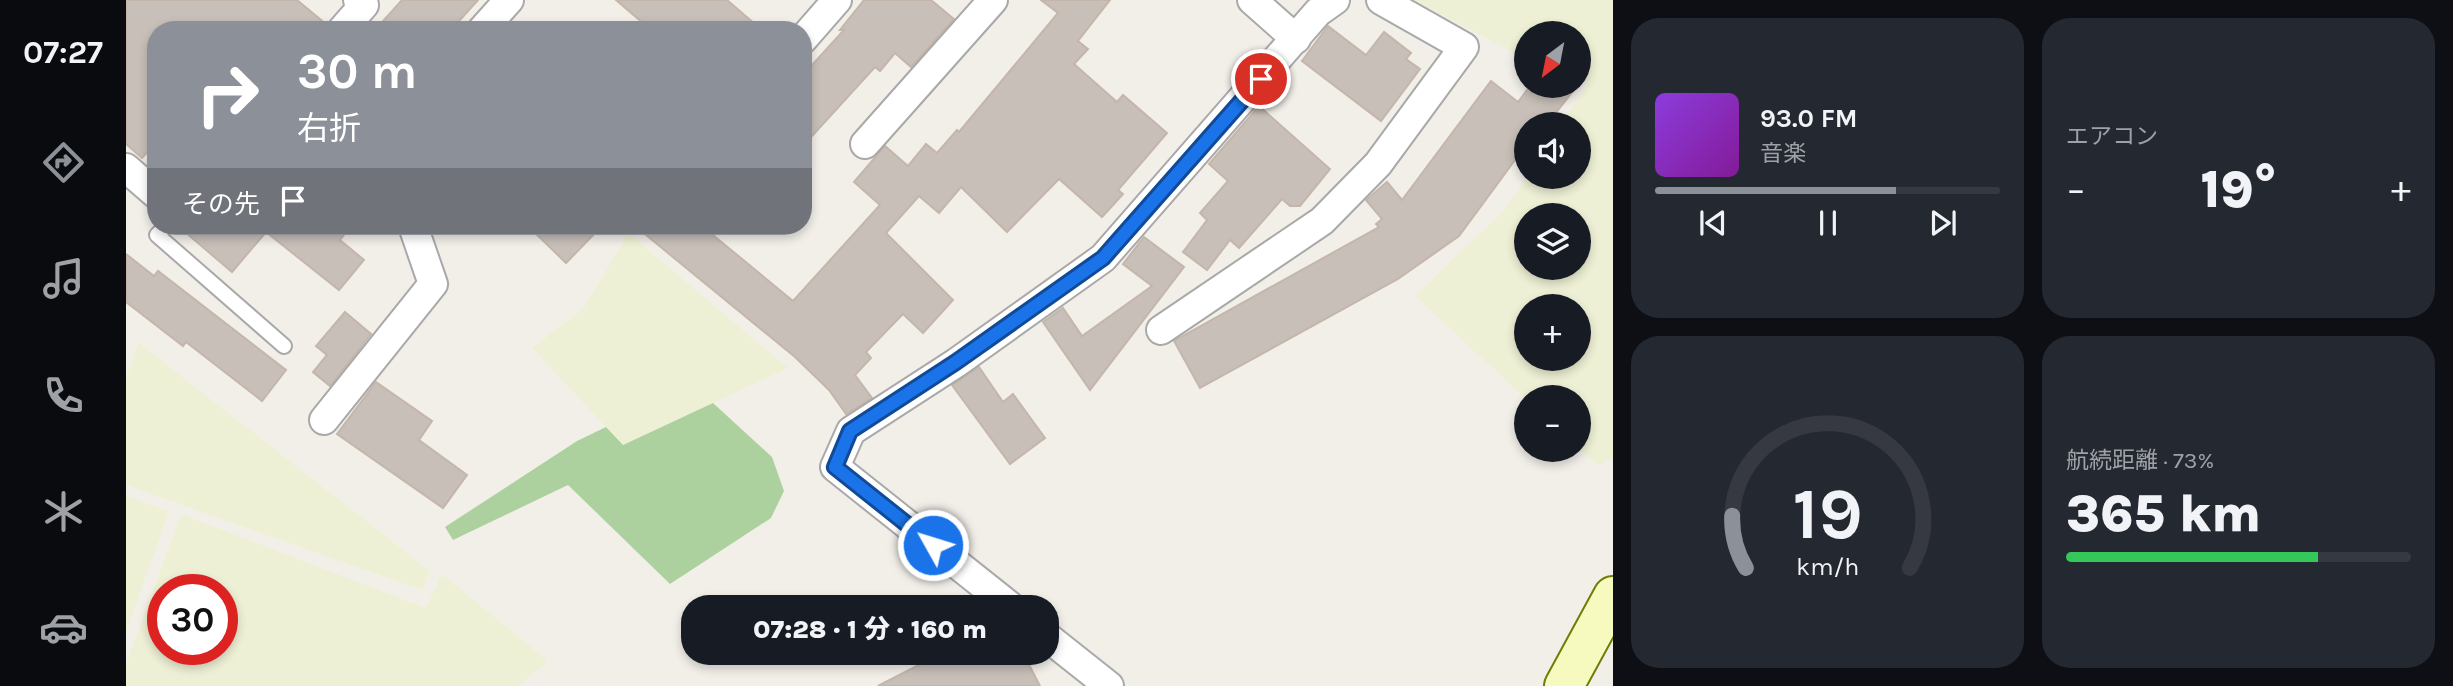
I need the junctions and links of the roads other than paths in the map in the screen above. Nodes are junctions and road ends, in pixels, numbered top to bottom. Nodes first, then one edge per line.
1 (358, 0) edge
2 (509, 0) edge
3 (837, 0) edge
4 (993, 0) edge
5 (1252, 0) edge
6 (1335, 0) edge
7 (1381, 0) edge
8 (350, 21) edge
9 (490, 21) edge
10 (812, 29) edge
11 (1296, 39) junction
12 (865, 144) dead end
13 (126, 168) edge
14 (147, 186) edge
15 (157, 235) edge
16 (416, 235) edge
17 (1161, 330) dead end
18 (284, 346) dead end
19 (324, 420) dead end
20 (996, 595) edge
21 (1613, 596) edge
22 (1059, 646) edge
23 (1109, 686) edge
24 (1564, 686) edge

1 - 8 street
2 - 9 street
3 - 10 street
4 - 12 street
5 - 11 street
6 - 11 street
7 - 17 street
11 - 20 street
13 - 14 street
15 - 18 lane
16 - 19 street
21 - 24 street
22 - 23 street

